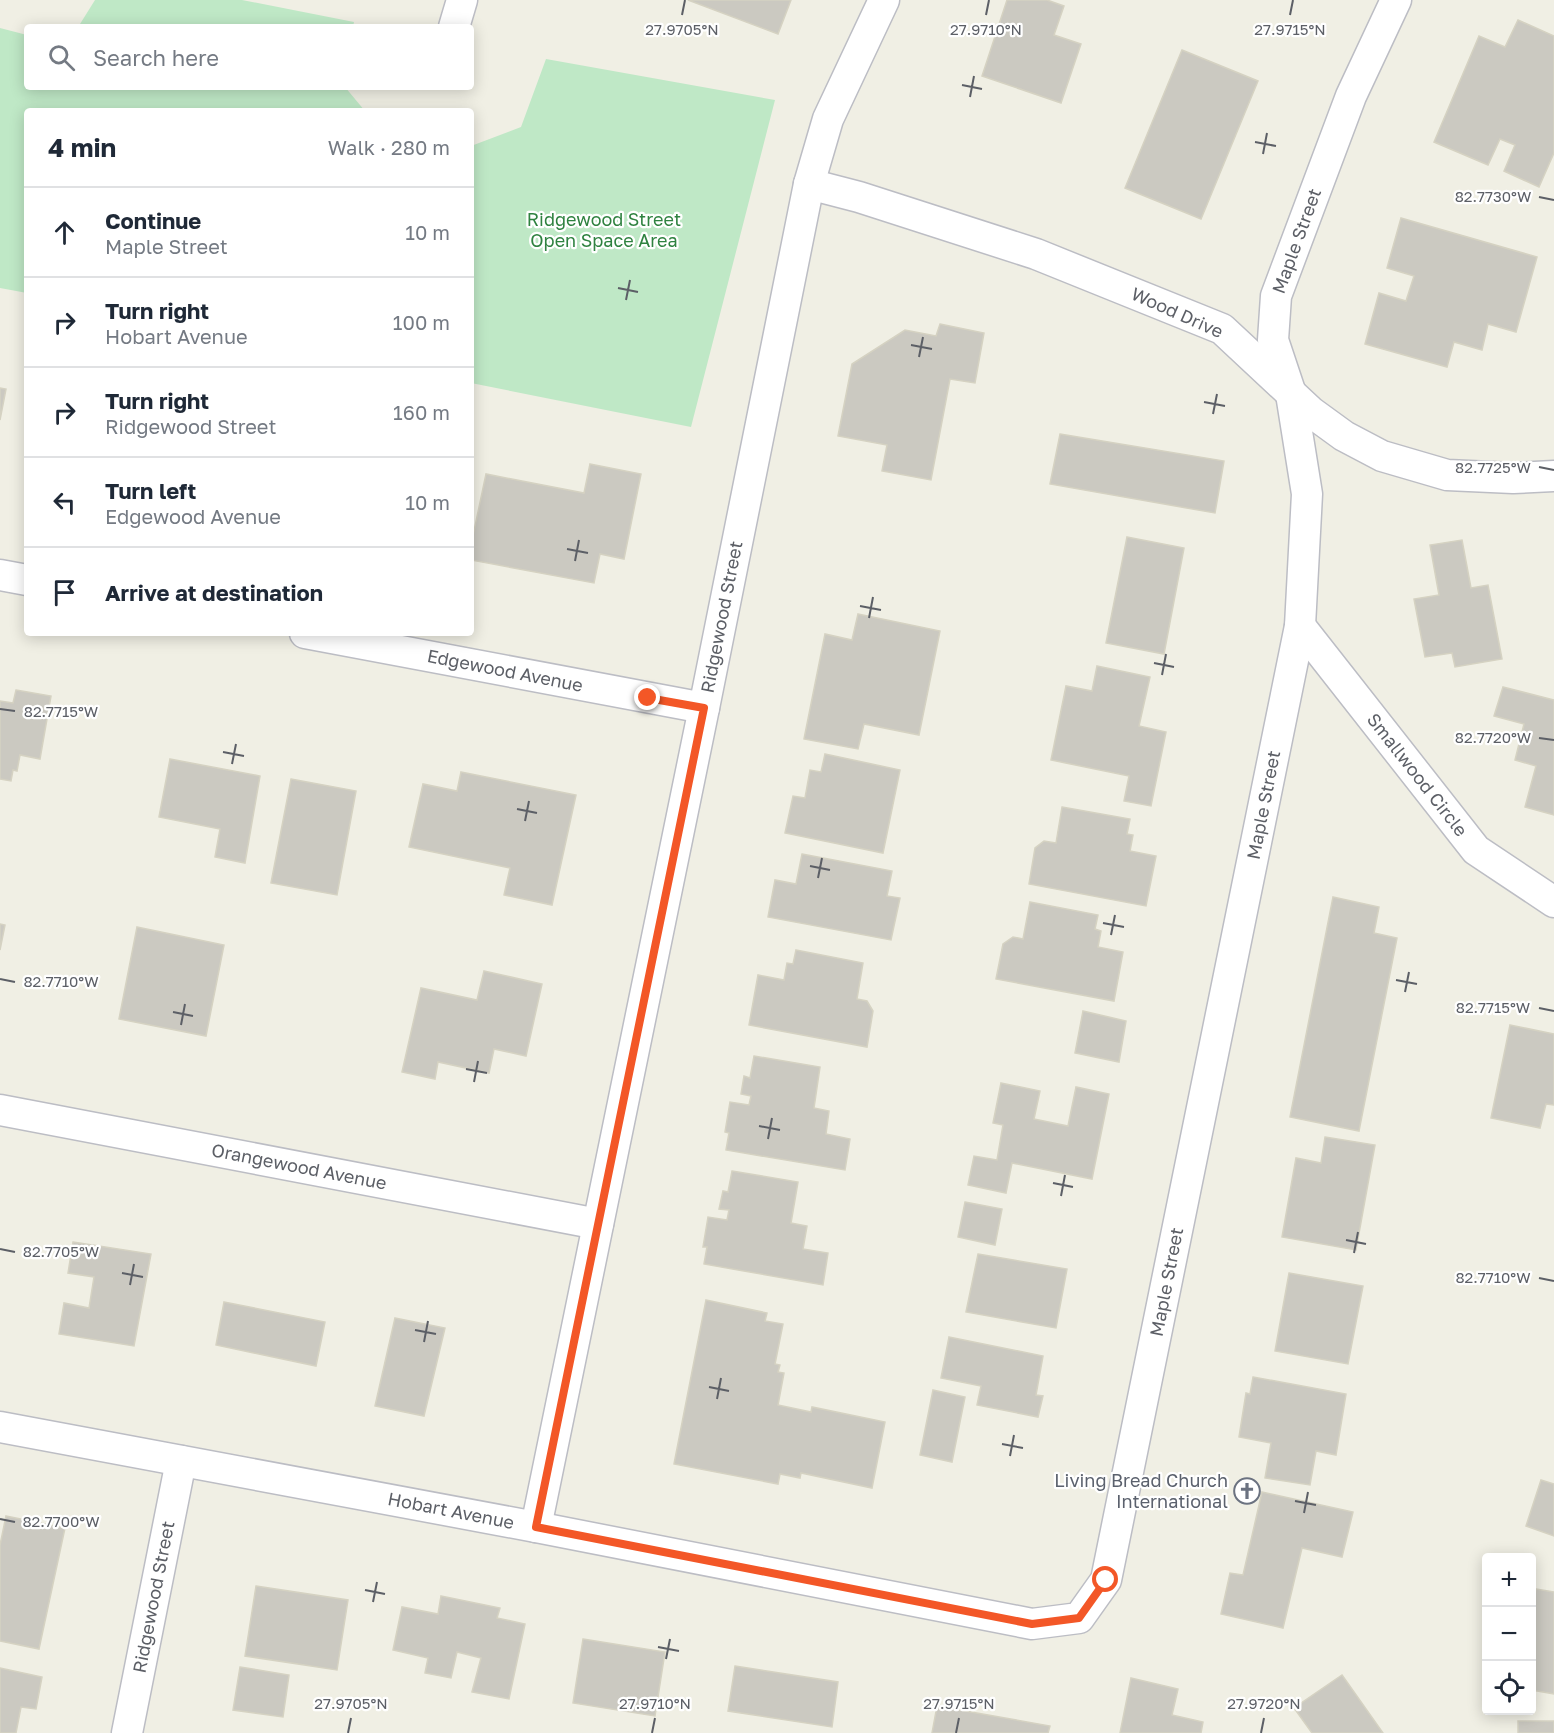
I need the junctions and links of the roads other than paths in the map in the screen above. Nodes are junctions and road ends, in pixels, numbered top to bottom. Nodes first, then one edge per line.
1 (462, 0) edge
2 (884, 0) edge
3 (1396, 0) edge
4 (455, 24) edge
5 (809, 184) junction
6 (1291, 394) junction
7 (1554, 476) edge
8 (0, 575) edge
9 (24, 579) edge
10 (1300, 626) junction
11 (321, 636) edge
12 (704, 708) junction
13 (1554, 902) edge
14 (0, 1110) edge
15 (598, 1224) junction
16 (0, 1427) edge
17 (181, 1461) junction
18 (536, 1527) junction
19 (1079, 1618) joint
20 (127, 1733) edge

1 - 4 street
2 - 5 street, Ridgewood Street
3 - 6 street, Maple Street
5 - 6 street, Wood Drive
5 - 12 street, Ridgewood Street
6 - 7 street, Wood Drive
6 - 10 street, Maple Street
8 - 9 street
10 - 13 street, Smallwood Circle
10 - 19 street, Maple Street
11 - 12 street, Edgewood Avenue
12 - 15 street, Ridgewood Street
14 - 15 street, Orangewood Avenue
15 - 18 street, Ridgewood Street
16 - 17 street, Hobart Avenue
17 - 18 street, Hobart Avenue
17 - 20 street, Ridgewood Street
18 - 19 street, Hobart Avenue

